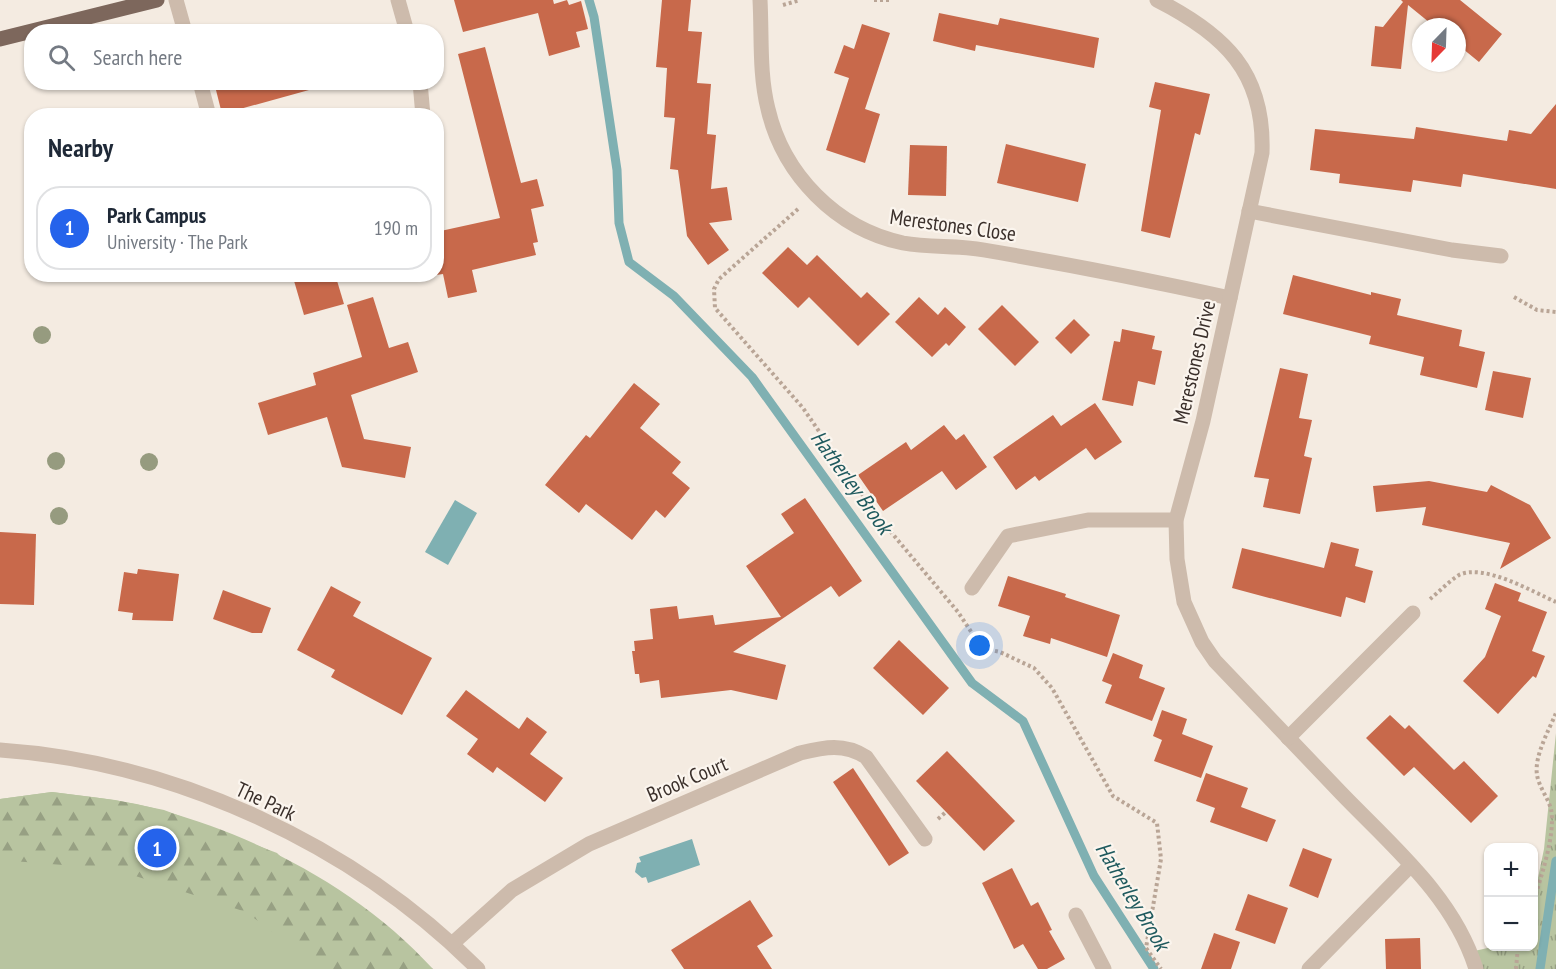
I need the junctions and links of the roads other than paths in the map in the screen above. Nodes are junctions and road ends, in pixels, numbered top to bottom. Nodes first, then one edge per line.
1 (158, 0) edge
2 (176, 0) edge
3 (398, 0) edge
4 (760, 0) edge
5 (1157, 0) edge
6 (61, 24) edge
7 (183, 24) edge
8 (405, 24) edge
9 (24, 33) edge
10 (0, 39) edge
11 (202, 90) edge
12 (421, 90) edge
13 (207, 108) edge
14 (422, 108) edge
15 (1249, 211) junction
16 (1501, 256) dead end
17 (1230, 298) junction
18 (1176, 520) junction
19 (972, 588) dead end
20 (1413, 614) road end
21 (1288, 738) junction
22 (0, 750) edge
23 (925, 839) dead end
24 (1411, 865) junction
25 (1076, 915) dead end
26 (453, 943) junction
27 (478, 969) edge
28 (1104, 969) edge
29 (1309, 969) edge
30 (1476, 969) edge

1 - 6 main road
2 - 7 street
3 - 8 street
4 - 17 street, Merestones Close
5 - 15 street, Merestones Drive
9 - 10 main road
11 - 13 street
12 - 14 street
15 - 16 street
15 - 17 street, Merestones Drive
17 - 18 street, Merestones Drive
18 - 19 street
18 - 21 street, Merestones Drive
20 - 21 street
21 - 24 street, Merestones Drive
22 - 26 street, The Park
23 - 26 street, Brook Court
24 - 29 street
24 - 30 street, Merestones Drive
25 - 28 street
26 - 27 street, The Park

